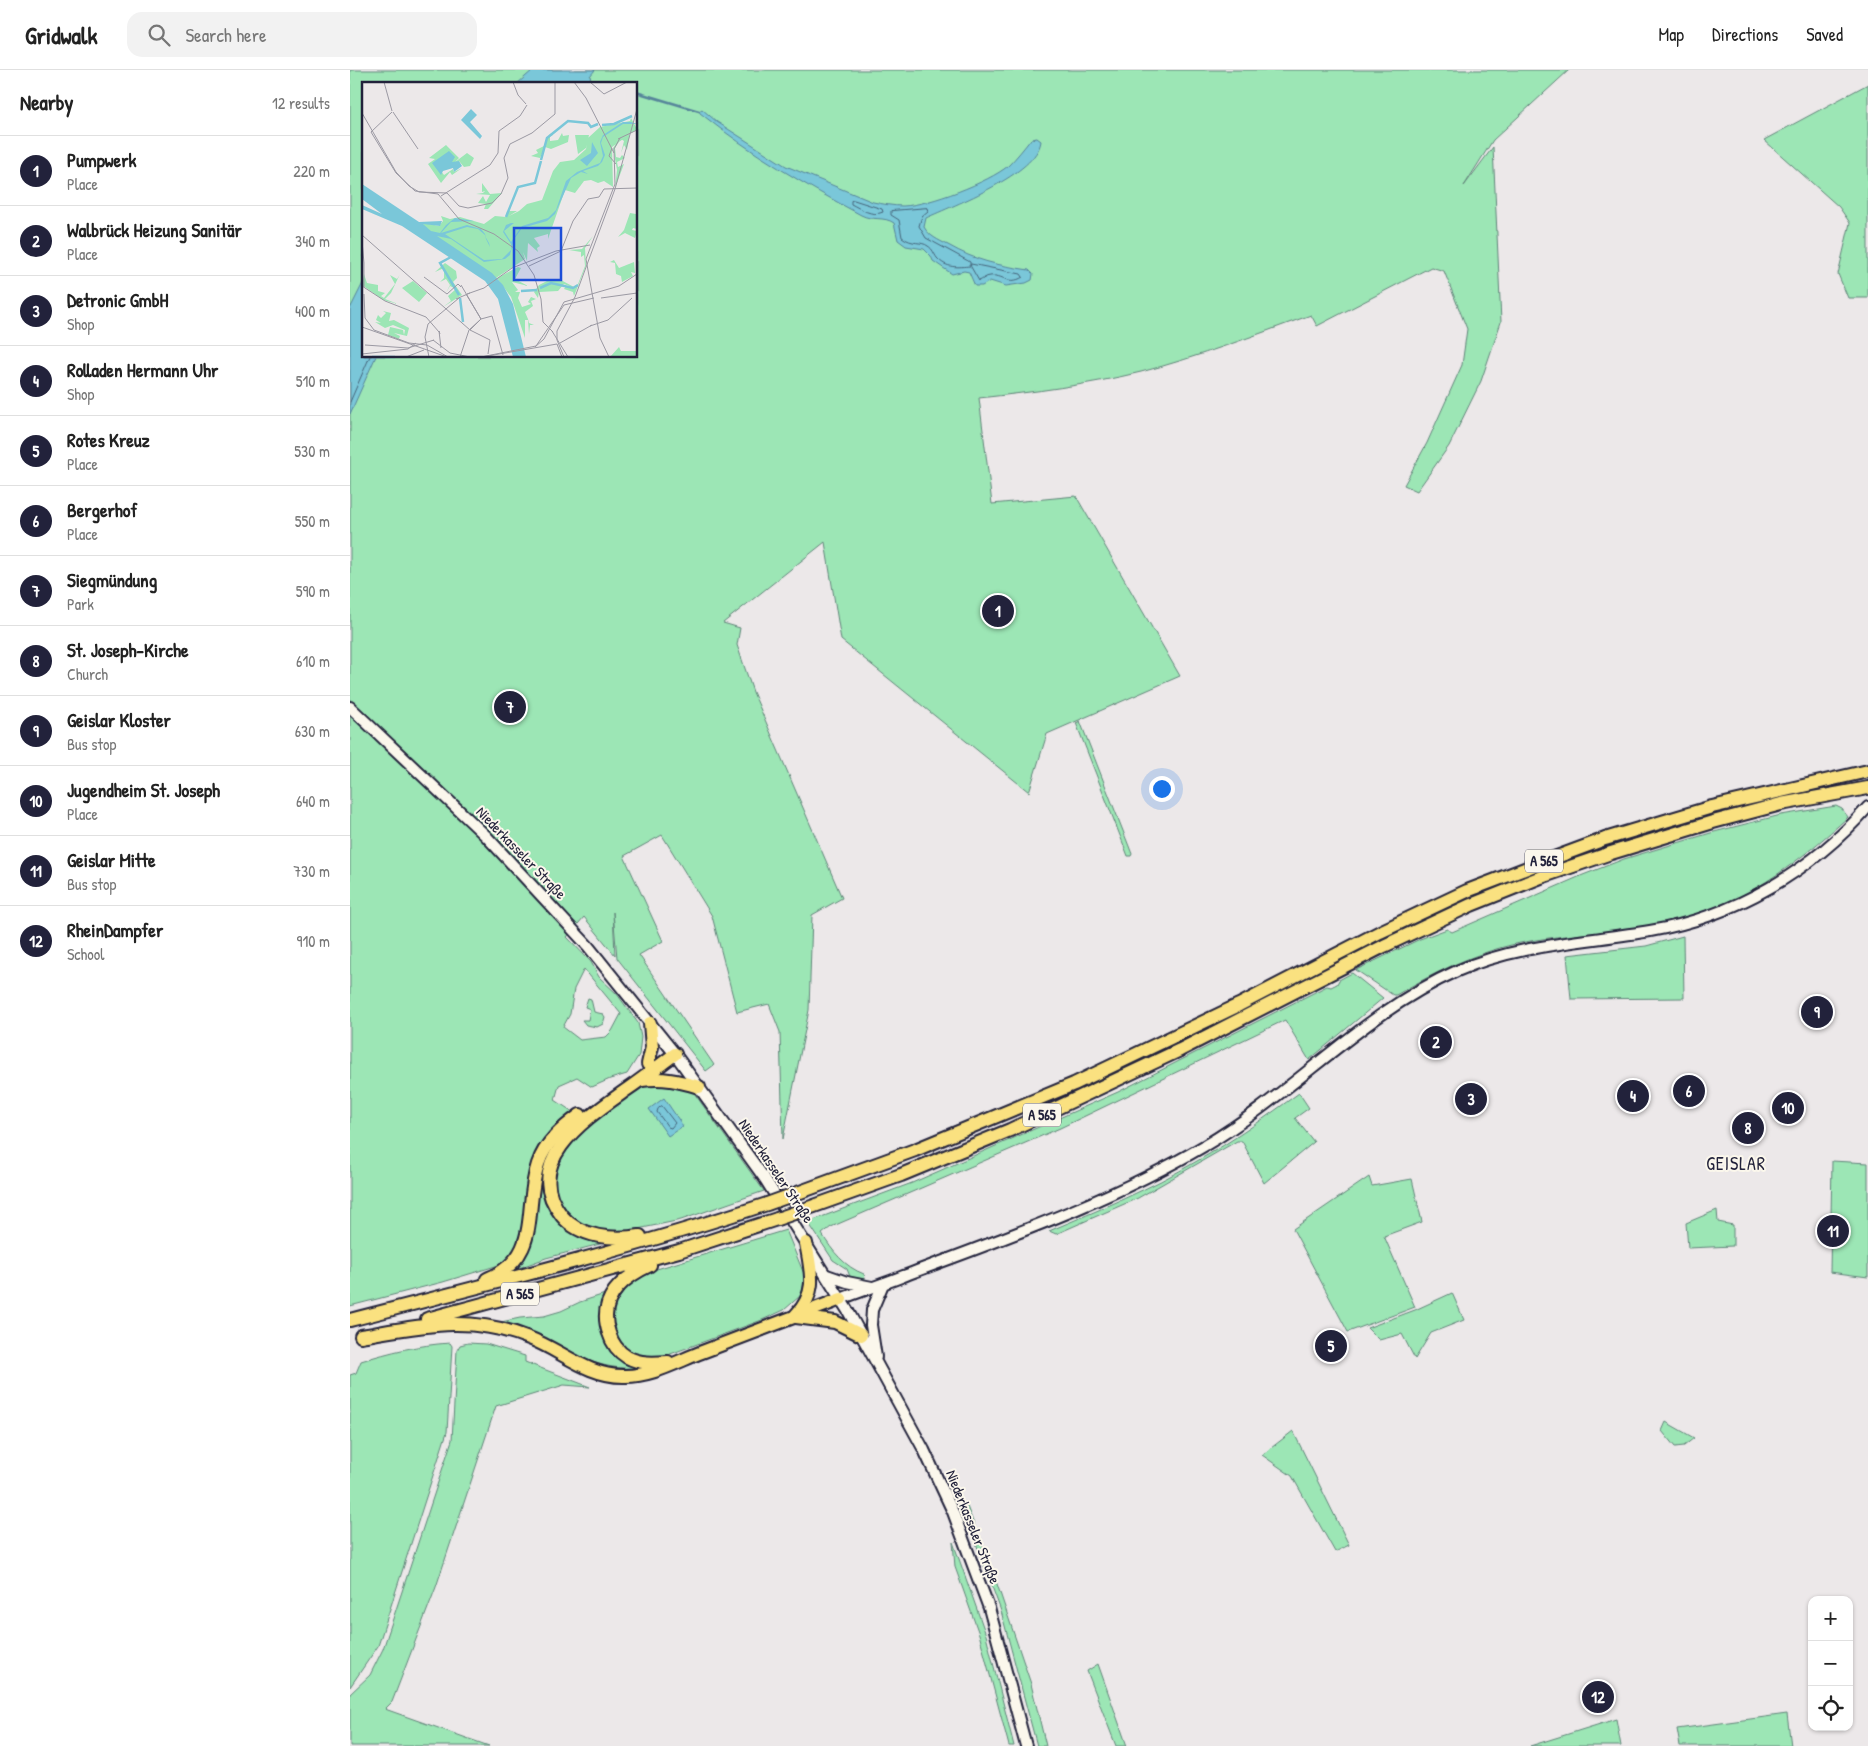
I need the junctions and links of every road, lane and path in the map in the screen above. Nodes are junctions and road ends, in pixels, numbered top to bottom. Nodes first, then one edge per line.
1 (350, 707) edge
2 (1868, 771) edge
3 (1868, 788) edge
4 (1868, 807) edge
5 (650, 1023) junction
6 (672, 1051) junction
7 (648, 1064) junction
8 (640, 1081) junction
9 (699, 1086) junction
10 (696, 1227) junction
11 (806, 1244) junction
12 (679, 1251) junction
13 (827, 1275) junction
14 (878, 1286) junction
15 (450, 1294) junction
16 (840, 1299) junction
17 (794, 1317) junction
18 (350, 1320) edge
19 (860, 1335) junction
20 (355, 1338) edge
21 (678, 1361) junction
22 (877, 1366) junction
23 (1026, 1746) edge

1 - 5 main road, Niederkasseler Straße
2 - 10 highway, A 565, bridge
3 - 12 highway, A 565, bridge
4 - 14 main road
5 - 6 main road, Niederkasseler Straße
5 - 7 highway
6 - 7 highway
6 - 8 highway
6 - 9 main road, Niederkasseler Straße
7 - 15 highway
8 - 9 highway
8 - 10 highway
9 - 11 main road, Niederkasseler Straße
10 - 15 highway, A 565
11 - 13 main road, Niederkasseler Straße
11 - 17 highway
12 - 20 highway, A 565
12 - 21 highway
13 - 14 main road
13 - 16 main road, Niederkasseler Straße
14 - 16 main road
14 - 22 main road
15 - 18 highway, A 565
16 - 17 highway
16 - 19 main road, Niederkasseler Straße
17 - 19 highway
17 - 21 highway
19 - 22 main road, Niederkasseler Straße
20 - 21 highway
22 - 23 main road, Niederkasseler Straße

